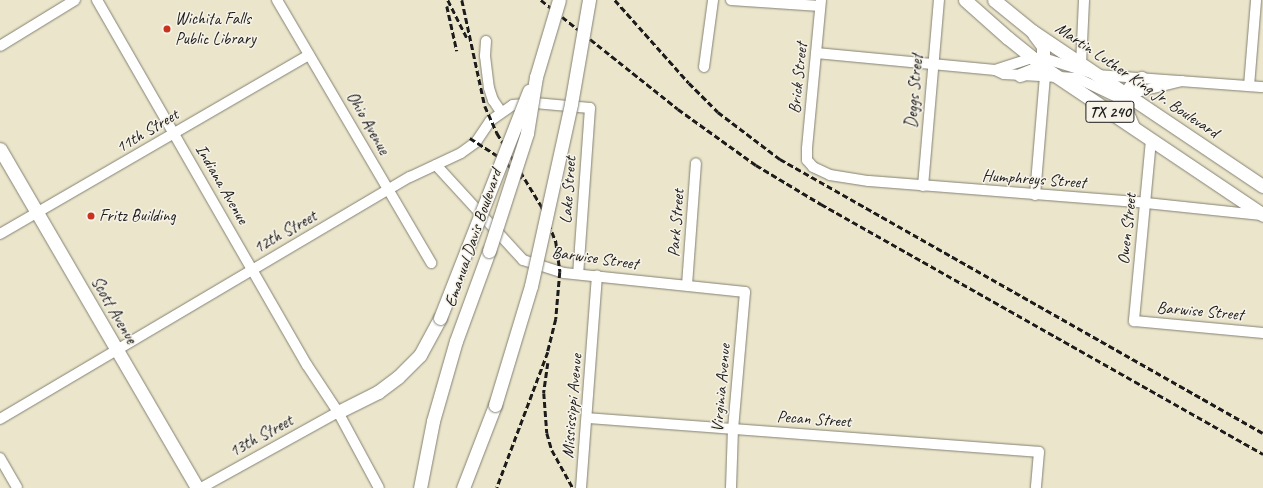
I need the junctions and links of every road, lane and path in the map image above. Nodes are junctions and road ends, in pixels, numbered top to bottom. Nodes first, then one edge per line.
1 (75, 0) edge
2 (97, 0) edge
3 (277, 0) edge
4 (559, 0) edge
5 (590, 0) edge
6 (712, 0) edge
7 (731, 0) edge
8 (939, 0) edge
9 (965, 0) edge
10 (994, 0) edge
11 (1084, 0) edge
12 (1256, 0) edge
13 (821, 3) edge
14 (1032, 31) junction
15 (486, 40) dead end
16 (0, 46) edge
17 (816, 53) junction
18 (310, 54) junction
19 (1038, 60) junction
20 (932, 64) junction
21 (1081, 64) junction
22 (704, 67) dead end
23 (995, 70) junction
24 (1020, 75) junction
25 (1098, 75) junction
26 (1044, 77) junction
27 (536, 78) junction
28 (1059, 78) junction
29 (1141, 78) junction
30 (1182, 81) junction
31 (1249, 86) junction
32 (1263, 87) edge
33 (1125, 94) junction
34 (590, 108) joint
35 (501, 112) junction
36 (1134, 128) junction
37 (174, 133) junction
38 (1151, 140) junction
39 (0, 149) edge
40 (807, 160) joint
41 (696, 163) dead end
42 (436, 166) junction
43 (923, 186) junction
44 (1263, 186) edge
45 (388, 190) junction
46 (1035, 195) junction
47 (1146, 203) junction
48 (37, 213) junction
49 (1263, 215) edge
50 (0, 234) edge
51 (431, 263) dead end
52 (252, 270) junction
53 (578, 274) junction
54 (598, 276) junction
55 (687, 285) junction
56 (745, 292) joint
57 (1134, 321) joint
58 (1263, 333) edge
59 (116, 349) junction
60 (338, 412) junction
61 (587, 418) junction
62 (0, 419) edge
63 (733, 428) junction
64 (0, 458) edge
65 (17, 488) edge
66 (196, 488) edge
67 (201, 488) edge
68 (379, 488) edge
69 (420, 488) edge
70 (463, 488) edge
71 (581, 488) edge
72 (731, 488) edge
73 (1036, 488) edge

1 - 16 street
2 - 37 street, Indiana Avenue
3 - 18 street, Ohio Avenue
4 - 27 main road, Emanual Davis Boulevard, bridge
5 - 70 main road, bridge
6 - 22 street
7 - 13 street
8 - 20 street, Deggs Street
9 - 19 main road, TX 240
10 - 14 main road, Martin Luther King Jr. Boulevard / TX 240
11 - 21 street
12 - 31 street
13 - 17 street, Brick Street
14 - 19 main road
14 - 21 main road, Martin Luther King Jr. Boulevard / TX 240
15 - 35 street
17 - 20 street
17 - 40 street, Brick Street
18 - 37 street, 11th Street
18 - 45 street, Ohio Avenue
19 - 23 street
19 - 24 main road
19 - 25 street
19 - 28 main road, TX 240
20 - 23 street
20 - 43 street, Deggs Street
21 - 25 main road, Martin Luther King Jr. Boulevard / TX 240
23 - 24 street
24 - 26 street
25 - 29 street
25 - 33 main road, Martin Luther King Jr. Boulevard / TX 240
26 - 28 street
26 - 46 street
27 - 60 main road, bridge
27 - 69 main road, Emanual Davis Boulevard, bridge
28 - 33 street
28 - 36 main road, TX 240
29 - 30 street
29 - 33 main road
30 - 31 street
30 - 33 street
31 - 32 street
33 - 36 main road
33 - 44 main road, Martin Luther King Jr. Boulevard / TX 240
34 - 35 street, 12th Street
34 - 53 street, Lake Street
35 - 42 street, 12th Street
36 - 38 main road, TX 240
37 - 48 street, 11th Street
37 - 52 street, Indiana Avenue
38 - 47 street, Owen Street
38 - 49 main road, TX 240
39 - 48 main road, Scott Avenue
40 - 43 street, Humphreys Street
41 - 55 street, Park Street
42 - 45 street, 12th Street
42 - 53 street, Barwise Street
43 - 46 street, Humphreys Street
45 - 51 street, Ohio Avenue
45 - 52 street, 12th Street
46 - 47 street, Humphreys Street
47 - 49 street, Humphreys Street
47 - 57 street, Owen Street
48 - 50 street, 11th Street
48 - 59 main road, Scott Avenue
52 - 59 street, 12th Street
52 - 60 street, Indiana Avenue
53 - 54 street, Barwise Street
54 - 55 street, Barwise Street
54 - 61 street, Mississippi Avenue
55 - 56 street, Barwise Street
56 - 63 street, Virginia Avenue
57 - 58 street, Barwise Street
59 - 62 street, 12th Street
59 - 66 main road, Scott Avenue
60 - 67 street, 13th Street
60 - 68 street, Indiana Avenue
61 - 63 street, Pecan Street
61 - 71 street, Mississippi Avenue
63 - 72 street, Virginia Avenue
63 - 73 street, Pecan Street
64 - 65 street

